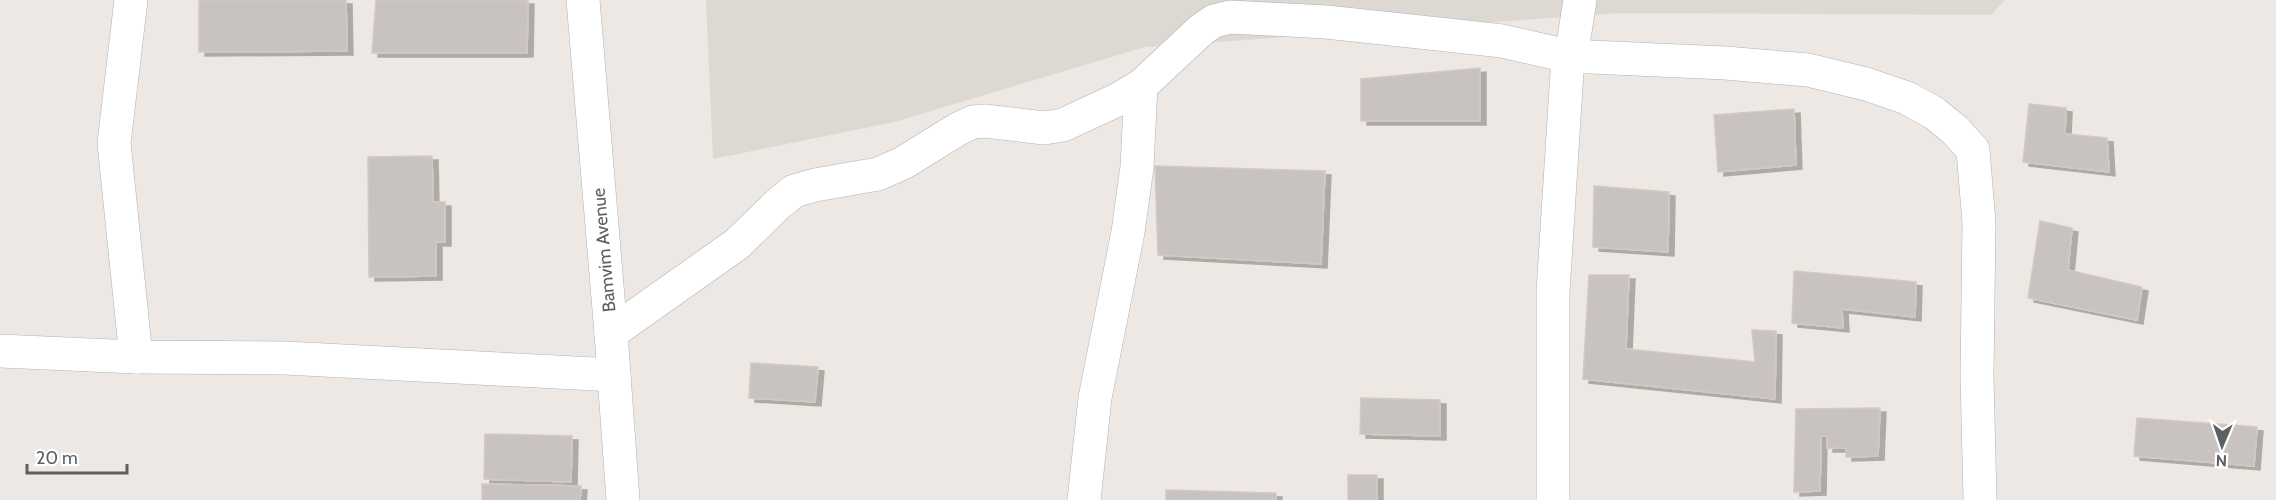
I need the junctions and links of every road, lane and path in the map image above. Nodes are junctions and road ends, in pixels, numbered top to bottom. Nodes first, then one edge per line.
1 (583, 0) edge
2 (1288, 0) edge
3 (1580, 0) edge
4 (126, 1) edge
5 (1326, 22) junction
6 (1568, 56) junction
7 (1141, 86) junction
8 (611, 333) junction
9 (0, 351) edge
10 (136, 357) junction
11 (614, 375) junction
12 (623, 500) edge
13 (1084, 500) edge
14 (1553, 500) edge
15 (1980, 500) edge

1 - 8 street, Bamvim Avenue
2 - 5 street
3 - 6 street
4 - 10 street
5 - 6 street
5 - 7 street
6 - 14 street
6 - 15 street
7 - 8 street
7 - 13 street
8 - 11 street, Bamvim Avenue
9 - 10 street
10 - 11 street
11 - 12 street, Bamvim Avenue

